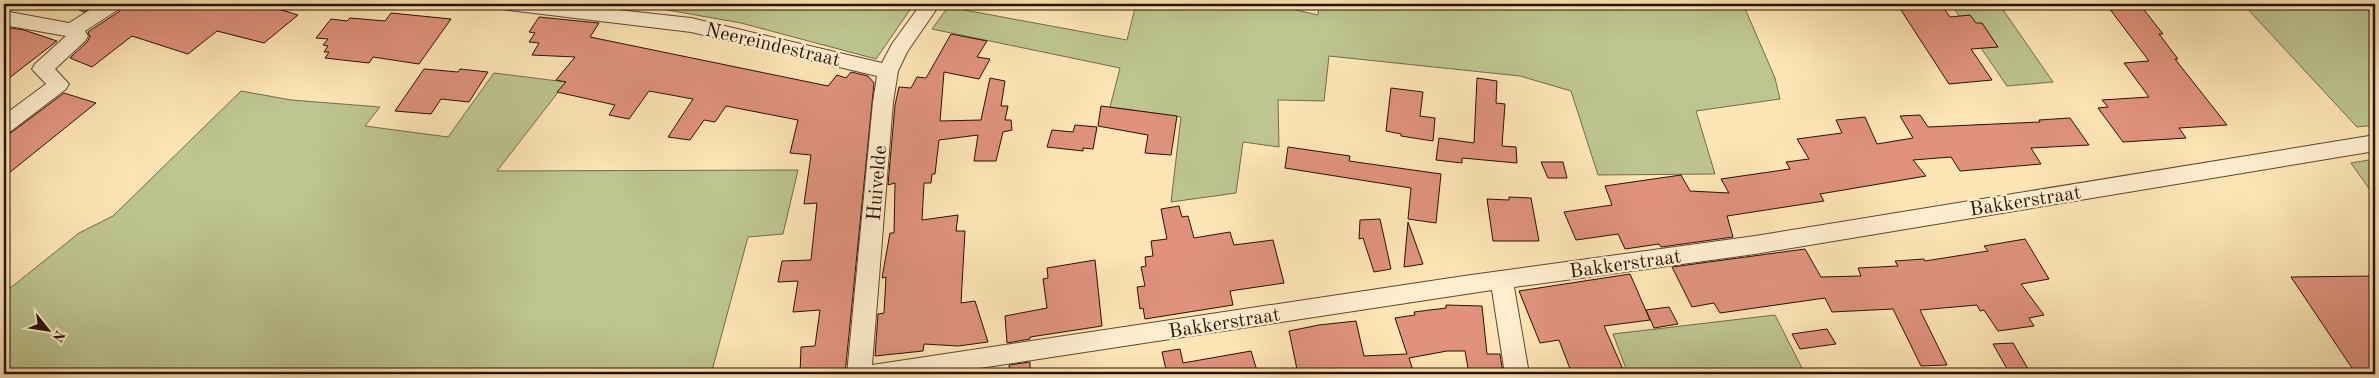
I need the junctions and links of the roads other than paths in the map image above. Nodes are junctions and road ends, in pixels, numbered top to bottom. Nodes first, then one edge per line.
1 (112, 4) edge
2 (509, 4) edge
3 (931, 4) edge
4 (4, 18) edge
5 (72, 30) junction
6 (888, 71) junction
7 (4, 126) edge
8 (2375, 143) edge
9 (1502, 280) junction
10 (859, 374) edge
11 (874, 374) edge
12 (1517, 374) edge

1 - 5 street
2 - 6 street, Neereindestraat
3 - 6 street, Huivelde
4 - 5 street
5 - 7 street
6 - 10 street, Huivelde
8 - 9 street, Bakkerstraat
9 - 11 street, Bakkerstraat
9 - 12 street

